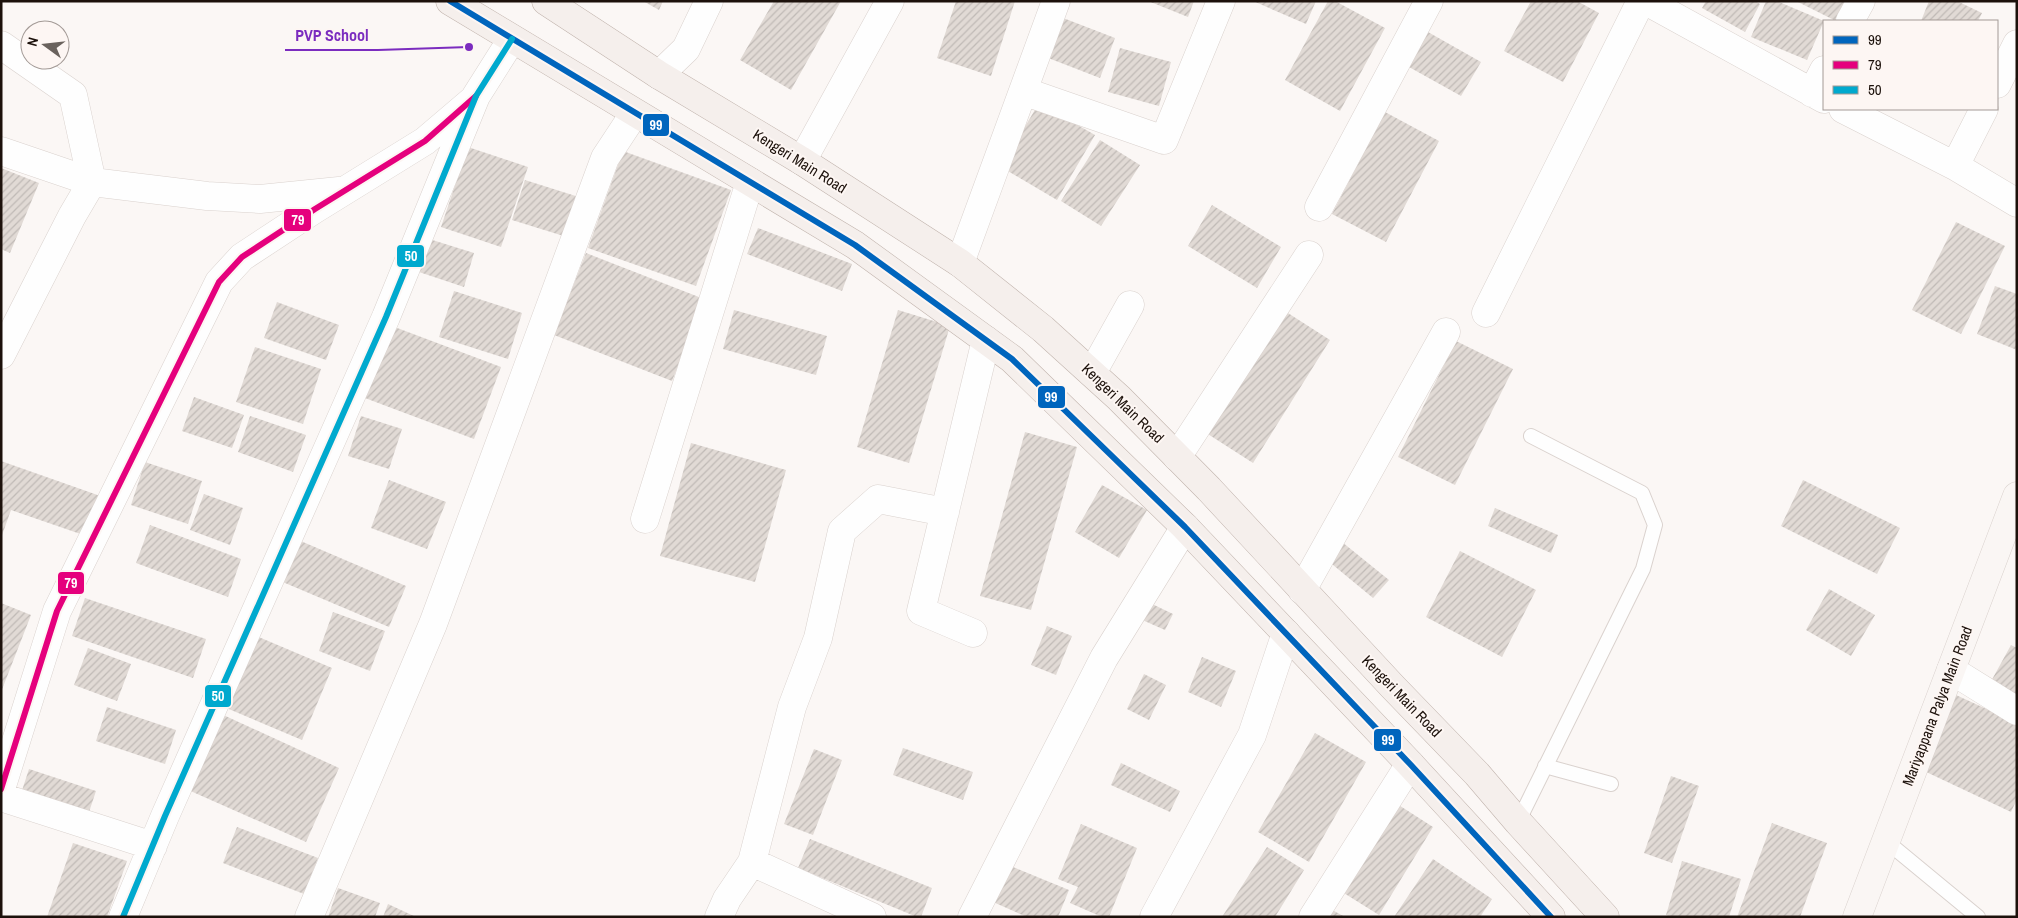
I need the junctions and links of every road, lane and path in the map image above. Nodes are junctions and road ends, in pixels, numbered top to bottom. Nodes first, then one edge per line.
1 (450, 1) edge
2 (546, 1) edge
3 (709, 1) edge
4 (890, 1) edge
5 (1056, 1) edge
6 (1221, 1) edge
7 (1429, 1) edge
8 (1642, 1) edge
9 (1646, 1) edge
10 (1861, 1) edge
11 (1675, 8) edge
12 (1851, 20) edge
13 (512, 39) junction
14 (2017, 44) edge
15 (1, 45) edge
16 (659, 75) junction
17 (1998, 82) edge
18 (1820, 87) edge
19 (1023, 91) junction
20 (476, 96) junction
21 (1845, 110) edge
22 (1983, 110) edge
23 (634, 114) junction
24 (1, 151) edge
25 (802, 161) junction
26 (1955, 166) junction
27 (92, 182) junction
28 (750, 182) junction
29 (346, 190) junction
30 (2017, 203) edge
31 (1319, 207) dead end
32 (1309, 255) dead end
33 (960, 263) junction
34 (1130, 304) dead end
35 (1486, 313) dead end
36 (1446, 332) dead end
37 (986, 340) junction
38 (1, 355) edge
39 (1092, 373) junction
40 (1530, 436) dead end
41 (1177, 456) junction
42 (2017, 496) edge
43 (945, 512) junction
44 (645, 519) dead end
45 (1185, 527) junction
46 (2010, 535) edge
47 (1302, 590) junction
48 (973, 633) dead end
49 (1286, 633) junction
50 (1951, 670) junction
51 (2017, 711) edge
52 (1410, 764) junction
53 (1546, 766) junction
54 (1611, 784) dead end
55 (1, 789) edge
56 (1, 797) edge
57 (1518, 822) junction
58 (1886, 842) junction
59 (153, 846) junction
60 (752, 862) junction
61 (123, 917) edge
62 (309, 917) edge
63 (719, 917) edge
64 (872, 917) edge
65 (972, 917) edge
66 (1154, 917) edge
67 (1313, 917) edge
68 (1551, 917) edge
69 (1605, 917) edge
70 (1858, 917) edge
71 (1978, 917) edge

1 - 13 main road
2 - 16 main road, Kengeri Main Road
3 - 16 street
4 - 25 street
5 - 19 street
6 - 19 street
7 - 31 street
8 - 35 street
9 - 11 street
10 - 12 street
11 - 18 street
13 - 20 street
13 - 23 main road
14 - 17 street
15 - 27 street
16 - 25 main road, Kengeri Main Road
19 - 33 street
20 - 29 street
20 - 59 street
21 - 26 street
22 - 26 street
23 - 28 main road
23 - 62 street
24 - 27 street
25 - 33 main road, Kengeri Main Road
26 - 30 street
27 - 29 street
27 - 38 street
28 - 37 main road
28 - 44 street
29 - 55 street
32 - 41 street
33 - 39 main road, Kengeri Main Road
34 - 39 street
36 - 47 street
37 - 43 street
37 - 45 main road
39 - 41 main road, Kengeri Main Road
40 - 53 lane
41 - 47 main road, Kengeri Main Road
42 - 46 street, Mariyappana Palya Main Road
43 - 48 street
43 - 60 street
45 - 49 main road
45 - 65 street
46 - 50 street, Mariyappana Palya Main Road
47 - 57 main road, Kengeri Main Road
49 - 52 main road
49 - 66 street
50 - 51 street
50 - 58 street, Mariyappana Palya Main Road
52 - 67 street
52 - 68 main road
53 - 54 lane
53 - 57 lane
56 - 59 street
57 - 69 main road, Kengeri Main Road
58 - 70 street, Mariyappana Palya Main Road
58 - 71 lane
59 - 61 street
60 - 63 street
60 - 64 street

